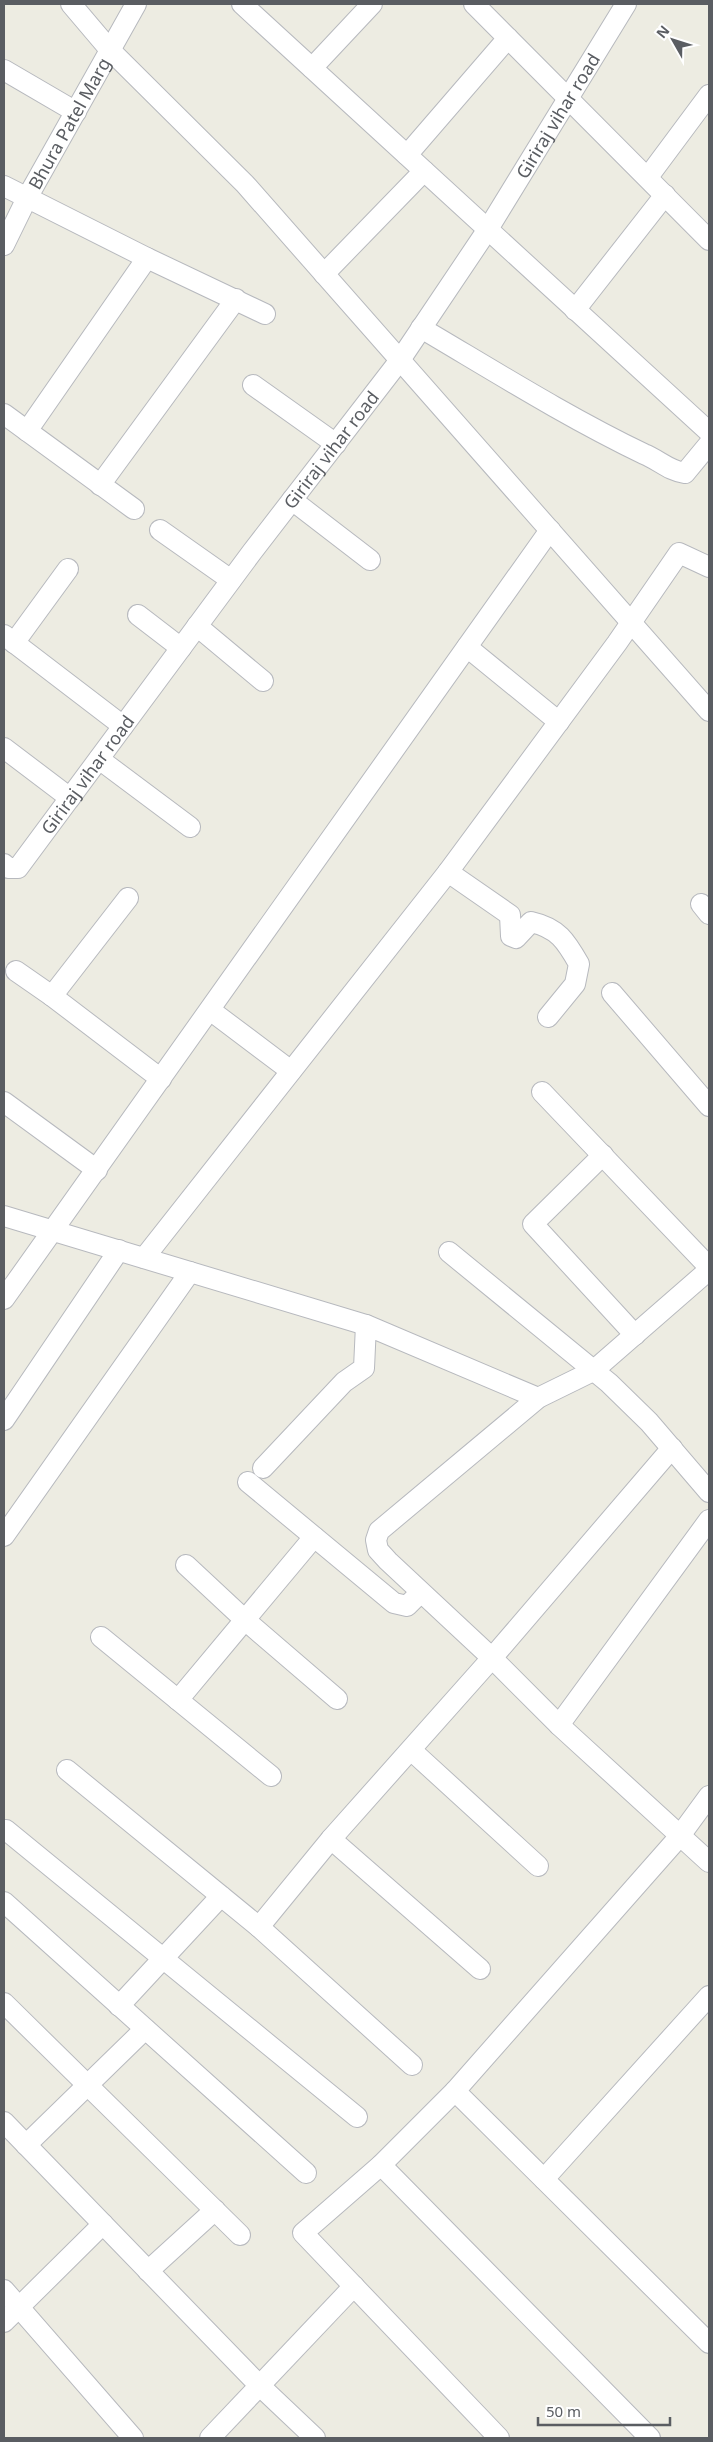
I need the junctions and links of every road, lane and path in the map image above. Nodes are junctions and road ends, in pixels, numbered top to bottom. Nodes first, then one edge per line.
1 (71, 4) edge
2 (136, 4) edge
3 (242, 4) edge
4 (372, 4) edge
5 (474, 4) edge
6 (626, 4) edge
7 (508, 38) junction
8 (110, 50) junction
9 (312, 68) junction
10 (4, 70) edge
11 (709, 95) edge
12 (568, 97) junction
13 (76, 112) junction
14 (407, 155) junction
15 (424, 171) junction
16 (648, 178) junction
17 (4, 186) edge
18 (666, 195) junction
19 (27, 198) junction
20 (488, 229) junction
21 (709, 240) edge
22 (4, 245) edge
23 (147, 258) junction
24 (324, 274) junction
25 (236, 299) junction
26 (575, 310) junction
27 (265, 314) dead end
28 (421, 328) junction
29 (400, 360) junction
30 (253, 385) dead end
31 (4, 414) edge
32 (27, 430) junction
33 (709, 432) edge
34 (336, 444) junction
35 (709, 444) edge
36 (100, 485) junction
37 (292, 500) junction
38 (134, 509) dead end
39 (160, 530) dead end
40 (550, 530) junction
41 (370, 560) dead end
42 (709, 567) edge
43 (68, 569) dead end
44 (231, 580) junction
45 (138, 615) dead end
46 (632, 622) junction
47 (197, 626) junction
48 (9, 639) edge
49 (467, 647) junction
50 (182, 648) junction
51 (264, 681) dead end
52 (709, 711) edge
53 (559, 722) junction
54 (123, 726) junction
55 (4, 748) edge
56 (100, 759) junction
57 (70, 798) junction
58 (190, 827) dead end
59 (4, 864) edge
60 (448, 872) junction
61 (128, 898) dead end
62 (16, 971) dead end
63 (612, 993) dead end
64 (52, 996) junction
65 (210, 1010) junction
66 (548, 1016) dead end
67 (291, 1071) junction
68 (161, 1079) junction
69 (542, 1092) dead end
70 (4, 1102) edge
71 (709, 1106) edge
72 (603, 1155) junction
73 (97, 1170) junction
74 (4, 1216) edge
75 (51, 1230) junction
76 (118, 1250) junction
77 (449, 1252) dead end
78 (144, 1258) junction
79 (709, 1269) edge
80 (190, 1272) junction
81 (4, 1299) edge
82 (366, 1325) junction
83 (635, 1335) junction
84 (593, 1371) junction
85 (538, 1398) junction
86 (4, 1420) edge
87 (672, 1448) junction
88 (263, 1468) dead end
89 (248, 1482) dead end
90 (709, 1492) edge
91 (709, 1520) edge
92 (4, 1536) edge
93 (314, 1537) junction
94 (186, 1565) dead end
95 (420, 1593) junction
96 (246, 1620) junction
97 (101, 1637) dead end
98 (492, 1658) junction
99 (337, 1699) dead end
100 (178, 1700) junction
101 (559, 1725) junction
102 (411, 1750) junction
103 (67, 1770) dead end
104 (271, 1776) dead end
105 (709, 1796) edge
106 (6, 1830) dead end
107 (679, 1836) junction
108 (331, 1839) junction
109 (709, 1862) edge
110 (538, 1866) dead end
111 (221, 1896) junction
112 (4, 1902) edge
113 (259, 1927) junction
114 (163, 1959) junction
115 (480, 1969) dead end
116 (709, 1997) edge
117 (4, 2003) edge
118 (119, 2006) junction
119 (145, 2029) junction
120 (412, 2065) dead end
121 (87, 2085) junction
122 (455, 2091) junction
123 (357, 2117) dead end
124 (4, 2122) edge
125 (26, 2145) junction
126 (381, 2166) junction
127 (306, 2173) dead end
128 (544, 2179) junction
129 (215, 2210) junction
130 (103, 2224) junction
131 (240, 2235) dead end
132 (148, 2271) junction
133 (354, 2286) junction
134 (4, 2290) edge
135 (20, 2307) junction
136 (4, 2322) edge
137 (709, 2343) edge
138 (259, 2385) junction
139 (133, 2438) edge
140 (210, 2438) edge
141 (315, 2438) edge
142 (499, 2438) edge
143 (650, 2438) edge

1 - 8 street
2 - 8 street, Bhura Patel Marg
3 - 9 street
4 - 9 street
5 - 7 street
6 - 12 street, Giriraj vihar road
7 - 12 street
7 - 14 street
8 - 13 street, Bhura Patel Marg
8 - 24 street
9 - 14 street
10 - 13 street
11 - 16 street
12 - 16 street
12 - 20 street, Giriraj vihar road
13 - 19 street, Bhura Patel Marg
14 - 15 street
15 - 20 street
15 - 24 street
16 - 18 street
17 - 19 street
18 - 21 street
18 - 26 street
19 - 22 street, Bhura Patel Marg
19 - 23 street
20 - 26 street
20 - 28 street, Giriraj vihar road
23 - 25 street
23 - 32 street
24 - 29 street
25 - 27 street
25 - 36 street
26 - 33 street
28 - 29 street, Giriraj vihar road
28 - 35 street
29 - 34 street, Giriraj vihar road
29 - 40 street
30 - 34 street
31 - 32 street
32 - 36 street
34 - 37 street, Giriraj vihar road
36 - 38 street
37 - 41 street
37 - 44 street, Giriraj vihar road
39 - 44 street
40 - 46 street
40 - 49 street
42 - 46 street
43 - 48 street
44 - 47 street, Giriraj vihar road
45 - 50 street
46 - 52 street
46 - 53 street
47 - 50 street, Giriraj vihar road
47 - 51 street
48 - 54 street
49 - 53 street
49 - 65 street
50 - 54 street, Giriraj vihar road
53 - 60 street
54 - 56 street, Giriraj vihar road
55 - 57 street
56 - 57 street, Giriraj vihar road
56 - 58 street
57 - 59 street, Giriraj vihar road
60 - 66 street
60 - 67 street
61 - 64 street
62 - 64 street
63 - 71 street
64 - 68 street
65 - 67 street
65 - 68 street
67 - 78 street
68 - 73 street
69 - 72 street
70 - 73 street
72 - 79 street
72 - 83 street
73 - 75 street
74 - 75 street
75 - 76 street
75 - 81 street
76 - 78 street
76 - 86 street
77 - 84 street
78 - 80 street
79 - 83 street
80 - 82 street
80 - 92 street
82 - 85 street
82 - 88 street
83 - 84 street
84 - 85 street
84 - 87 street
85 - 95 street
87 - 90 street
87 - 98 street
89 - 93 street
91 - 101 street
93 - 95 street
93 - 96 street
94 - 96 street
95 - 98 street
96 - 99 street
96 - 100 street
97 - 100 street
98 - 101 street
98 - 102 street
100 - 104 street
101 - 107 street
102 - 108 street
102 - 110 street
103 - 111 street
105 - 107 street
106 - 114 street
107 - 109 street
107 - 122 street
108 - 113 street
108 - 115 street
111 - 113 street
111 - 114 street
112 - 118 street
113 - 120 street
114 - 118 street
114 - 123 street
116 - 128 street
117 - 121 street
118 - 119 street
119 - 121 street
119 - 127 street
121 - 125 street
121 - 129 street
122 - 126 street
122 - 128 street
124 - 125 street
125 - 130 street
126 - 133 street
126 - 143 street
128 - 137 street
129 - 131 street
129 - 132 street
130 - 132 street
130 - 135 street
132 - 138 street
133 - 138 street
133 - 142 street
134 - 135 street
135 - 136 street
135 - 139 street
138 - 140 street
138 - 141 street

